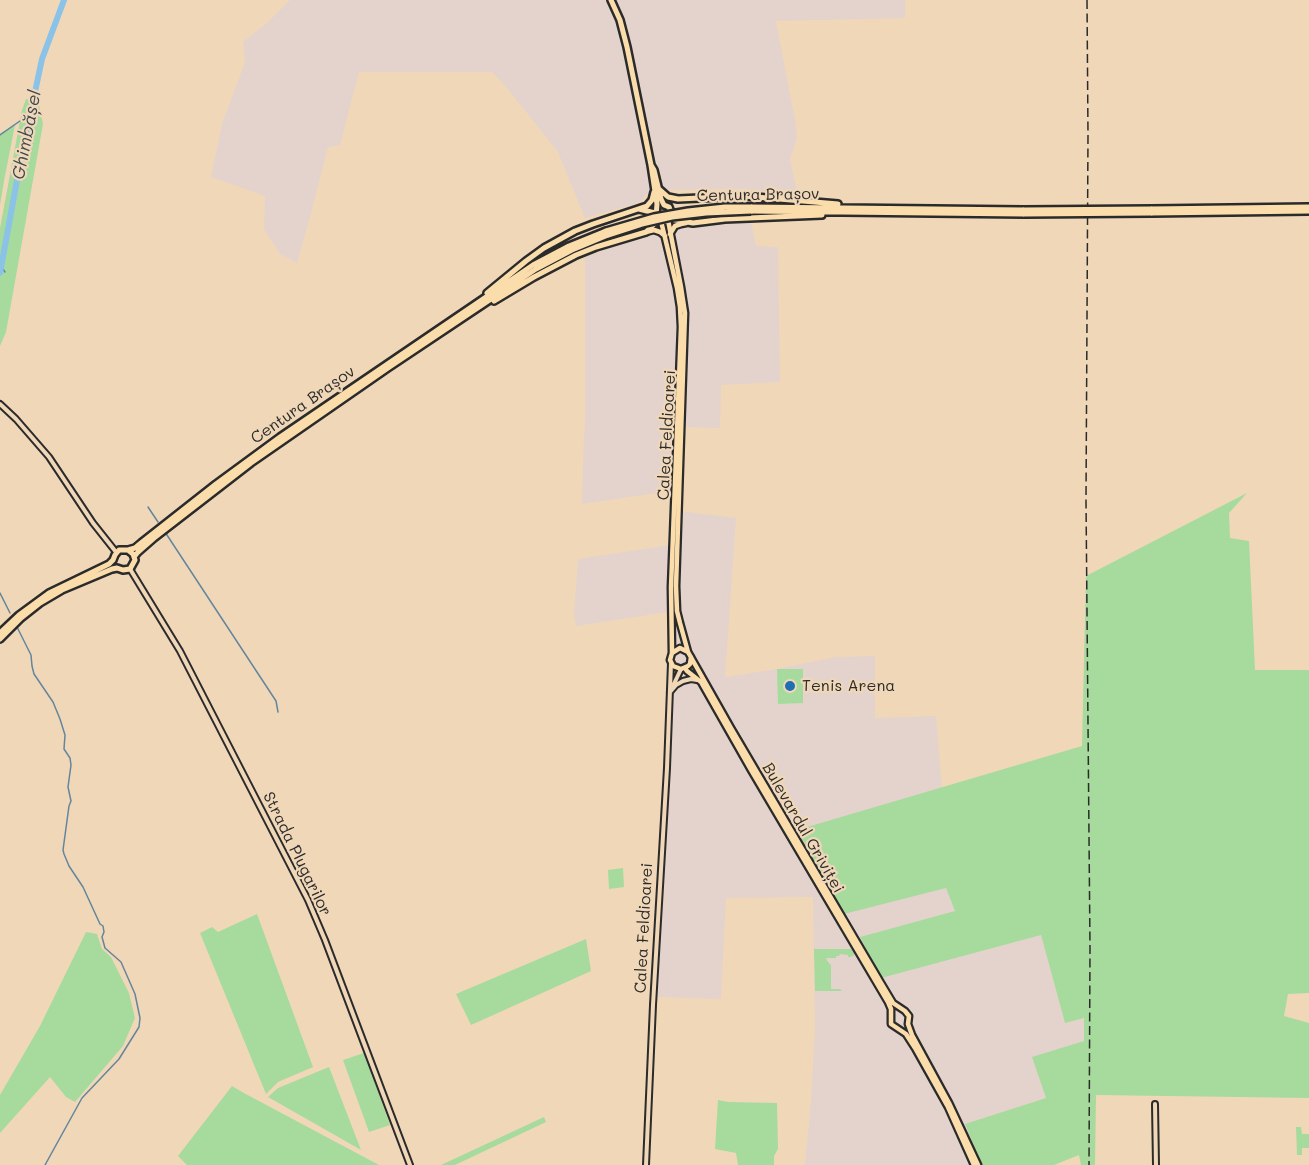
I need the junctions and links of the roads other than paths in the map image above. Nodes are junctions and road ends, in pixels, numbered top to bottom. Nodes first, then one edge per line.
1 (611, 0) edge
2 (656, 187) junction
3 (684, 199) junction
4 (667, 206) junction
5 (639, 209) junction
6 (1309, 209) edge
7 (851, 210) junction
8 (656, 211) junction
9 (669, 220) junction
10 (660, 221) junction
11 (693, 223) junction
12 (646, 232) junction
13 (668, 235) junction
14 (458, 319) junction
15 (0, 404) edge
16 (128, 550) junction
17 (116, 552) junction
18 (134, 557) junction
19 (113, 560) junction
20 (117, 568) junction
21 (130, 568) junction
22 (0, 633) edge
23 (0, 639) edge
24 (672, 653) junction
25 (689, 653) junction
26 (671, 663) junction
27 (683, 669) junction
28 (704, 682) junction
29 (670, 692) junction
30 (902, 1010) junction
31 (891, 1015) junction
32 (908, 1024) junction
33 (899, 1029) junction
34 (1155, 1104) dead end
35 (410, 1165) edge
36 (646, 1165) edge
37 (976, 1165) edge
38 (1156, 1165) edge

1 - 2 highway
2 - 3 highway
2 - 4 highway
2 - 5 highway
2 - 8 highway
3 - 4 highway
3 - 7 highway
4 - 8 highway
4 - 9 highway
5 - 8 highway
5 - 14 highway
6 - 7 highway, Centura Brașov, bridge
7 - 11 highway
7 - 14 highway, Centura Brașov, bridge
8 - 10 highway
9 - 10 highway
9 - 11 highway
9 - 13 main road, Calea Feldioarei
10 - 12 highway
10 - 13 main road, Calea Feldioarei
11 - 13 main road
12 - 13 main road
12 - 14 highway
13 - 24 main road, Calea Feldioarei
13 - 25 main road, Calea Feldioarei
14 - 16 highway, Centura Brașov
14 - 18 highway, Centura Brașov
15 - 17 street
16 - 17 highway, Centura Brașov
16 - 18 highway
17 - 19 highway
18 - 21 highway, Centura Brașov
19 - 20 highway
19 - 22 highway
20 - 21 highway
20 - 23 highway
21 - 35 street, Strada Plugarilor
24 - 25 main road
24 - 26 main road, Calea Feldioarei
25 - 27 main road, Calea Feldioarei
25 - 28 main road, Bulevardul Griviței
26 - 27 main road
26 - 29 street, Calea Feldioarei
27 - 28 main road, Bulevardul Griviței
27 - 29 street, Calea Feldioarei
28 - 29 street
28 - 30 main road, Bulevardul Griviței
28 - 31 main road, Bulevardul Griviței
29 - 36 street, Calea Feldioarei
30 - 31 main road
30 - 32 main road
31 - 33 main road
32 - 33 main road
32 - 37 main road
33 - 37 main road
34 - 38 street

